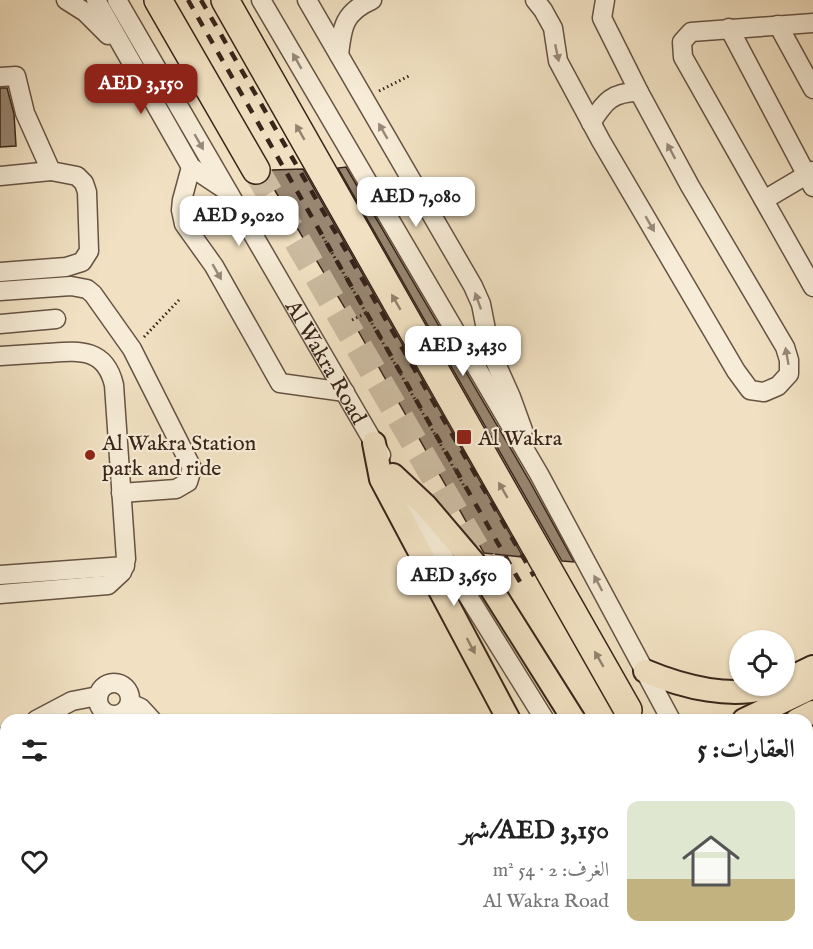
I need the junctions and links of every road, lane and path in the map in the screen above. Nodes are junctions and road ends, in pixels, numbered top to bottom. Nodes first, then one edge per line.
1 (66, 0) edge
2 (96, 0) edge
3 (117, 0) edge
4 (158, 0) edge
5 (225, 0) edge
6 (261, 0) edge
7 (307, 0) edge
8 (372, 0) edge
9 (535, 0) edge
10 (605, 0) edge
11 (813, 23) edge
12 (778, 25) junction
13 (729, 28) junction
14 (339, 55) junction
15 (129, 57) junction
16 (411, 75) dead end
17 (0, 77) edge
18 (813, 89) edge
19 (639, 92) junction
20 (364, 99) junction
21 (591, 123) junction
22 (191, 167) junction
23 (256, 170) tunnel mouth
24 (51, 171) junction
25 (0, 176) edge
26 (811, 178) edge
27 (227, 191) junction
28 (764, 200) junction
29 (323, 237) dead end
30 (0, 272) edge
31 (813, 287) edge
32 (0, 291) edge
33 (179, 300) dead end
34 (366, 313) junction
35 (56, 320) dead end
36 (352, 320) dead end
37 (0, 324) edge
38 (132, 349) junction
39 (0, 356) edge
40 (345, 392) junction
41 (374, 443) junction
42 (539, 474) junction
43 (393, 475) junction
44 (464, 486) dead end
45 (121, 492) junction
46 (125, 566) junction
47 (0, 575) edge
48 (0, 594) edge
49 (813, 667) edge
50 (645, 671) junction
51 (795, 676) edge
52 (813, 687) edge
53 (729, 690) edge
54 (98, 696) junction
55 (130, 703) junction
56 (628, 710) dead end
57 (47, 714) edge
58 (104, 714) edge
59 (119, 714) edge
60 (146, 714) edge
61 (506, 714) edge
62 (540, 714) edge
63 (570, 714) edge
64 (668, 714) edge
65 (757, 714) edge

1 - 15 street
2 - 15 street
3 -> 27 street, Al Wakra Road
4 - 23 highway
56 -> 5 highway
42 -> 6 street
7 - 14 street
8 - 14 street
9 -> 21 street
10 - 19 street
11 - 12 street
12 - 13 street
12 - 18 street
13 - 26 street
13 - 28 street
14 - 20 street
15 - 22 street
16 - 20 path
17 - 24 street
19 - 21 street
21 -> 19 street
42 -> 20 street
22 - 27 street
22 -> 40 street
24 - 25 street
24 - 30 street
26 - 28 street
27 - 40 street, Al Wakra Road
28 - 31 street
29 - 34 path
32 - 38 street
33 - 38 path
34 - 36 path
34 - 44 path
35 - 37 street
38 - 45 street
39 - 45 street
40 - 41 street, Al Wakra Road
41 - 43 street, Al Wakra Road
41 -> 61 main road
50 -> 42 street
43 - 62 street, Al Wakra Road
43 - 63 main road
45 - 46 street
46 - 47 street
46 - 48 street
49 - 51 main road
50 - 53 main road
50 - 64 street
52 - 65 main road
54 - 55 street
54 - 57 street
54 - 58 street
55 - 59 street
55 - 60 street

